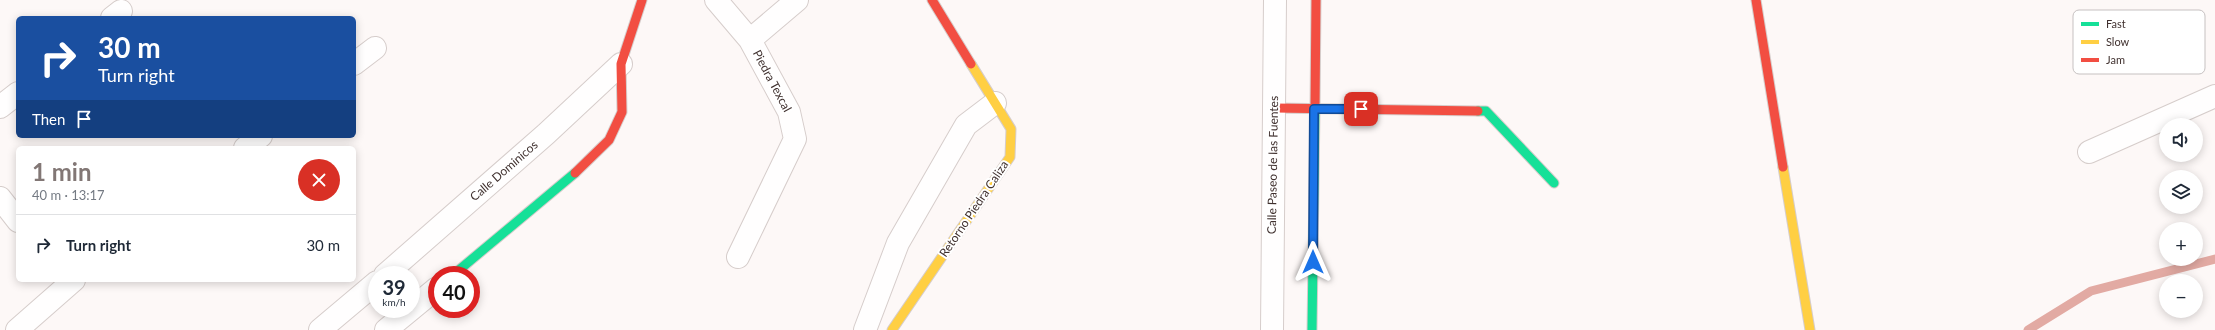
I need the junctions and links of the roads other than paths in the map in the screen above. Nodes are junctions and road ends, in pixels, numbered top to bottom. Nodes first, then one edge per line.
1 (642, 0) edge
2 (716, 0) edge
3 (797, 0) edge
4 (932, 0) edge
5 (1275, 0) edge
6 (1316, 0) edge
7 (1756, 0) edge
8 (750, 40) junction
9 (375, 48) dead end
10 (356, 62) edge
11 (621, 64) junction
12 (16, 95) edge
13 (2215, 96) edge
14 (995, 103) junction
15 (0, 107) edge
16 (1274, 108) junction
17 (1314, 109) junction
18 (258, 138) edge
19 (248, 146) edge
20 (2088, 152) dead end
21 (1554, 183) dead end
22 (0, 198) edge
23 (16, 218) edge
24 (738, 257) dead end
25 (395, 266) edge
26 (464, 266) edge
27 (68, 282) edge
28 (368, 290) edge
29 (428, 295) edge
30 (17, 330) edge
31 (320, 330) edge
32 (386, 330) edge
33 (865, 330) edge
34 (892, 330) edge
35 (1272, 330) edge
36 (1312, 330) edge
37 (1810, 330) edge

1 - 11 street, Calle Dominicos
2 - 8 street, Piedra Texcal
3 - 8 street
4 - 14 street, Retorno Piedra Caliza
5 - 16 street, Calle Paseo de las Fuentes
6 - 17 street
7 - 37 street
8 - 24 street, Piedra Texcal
9 - 10 street
11 - 25 street, Calle Dominicos
11 - 26 street, Calle Dominicos
12 - 15 street
13 - 20 street
14 - 33 street
14 - 34 street, Retorno Piedra Caliza
16 - 17 street
16 - 35 street, Calle Paseo de las Fuentes
17 - 21 street
17 - 36 street
18 - 19 street
22 - 23 street
27 - 30 street
28 - 31 street
29 - 32 street

